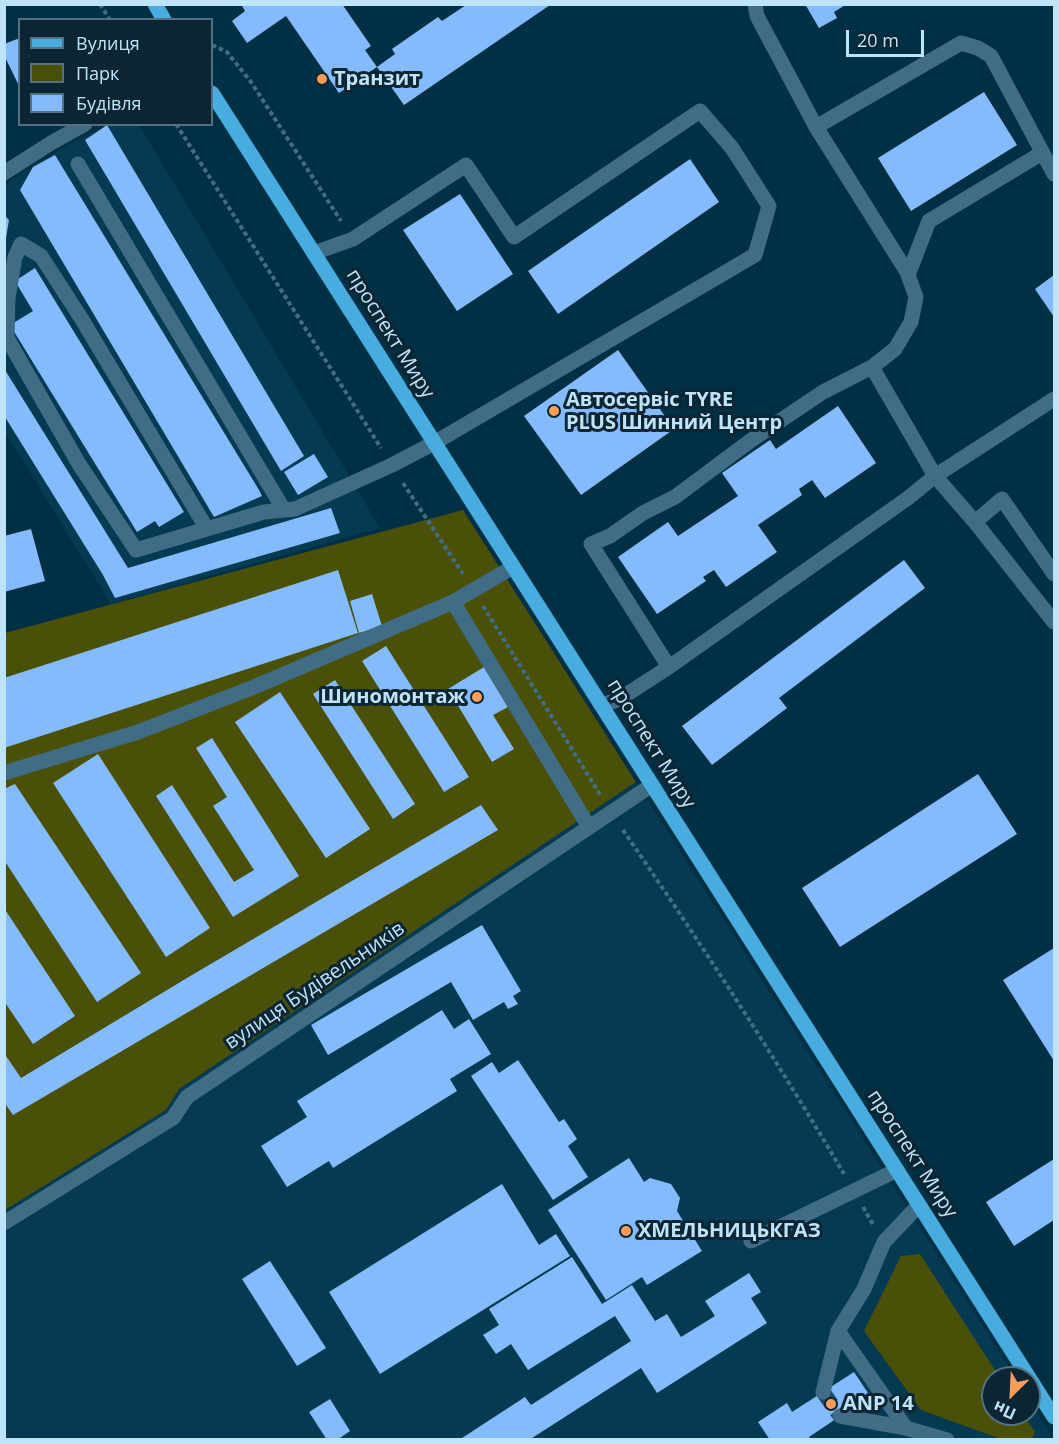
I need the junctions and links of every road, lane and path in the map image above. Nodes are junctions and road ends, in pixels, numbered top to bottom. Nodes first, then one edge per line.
1 (100, 4) edge
2 (155, 4) edge
3 (755, 4) edge
4 (109, 18) edge
5 (163, 18) edge
6 (213, 95) edge
7 (81, 126) edge
8 (177, 126) edge
9 (816, 127) junction
10 (1042, 153) junction
11 (78, 164) dead end
12 (4, 173) edge
13 (1054, 174) edge
14 (314, 253) junction
15 (908, 275) junction
16 (872, 367) junction
17 (1054, 399) edge
18 (434, 443) junction
19 (392, 465) junction
20 (935, 476) junction
21 (284, 510) junction
22 (975, 522) junction
23 (207, 529) junction
24 (513, 567) junction
25 (1054, 574) edge
26 (474, 592) junction
27 (453, 602) junction
28 (1054, 622) edge
29 (669, 667) junction
30 (601, 705) junction
31 (4, 773) edge
32 (652, 785) junction
33 (611, 812) junction
34 (588, 828) junction
35 (897, 1170) junction
36 (854, 1192) junction
37 (919, 1205) junction
38 (4, 1223) edge
39 (751, 1241) dead end
40 (884, 1242) junction
41 (838, 1331) junction
42 (823, 1392) dead end
43 (840, 1416) tunnel mouth
44 (1054, 1417) edge
45 (906, 1428) junction
46 (946, 1440) edge

1 - 4 path
2 - 5 main road
3 - 9 street
6 - 14 main road, проспект Миру
7 - 12 street
8 - 19 path
9 - 10 street
9 - 15 street
10 - 13 street
10 - 15 street
11 - 21 street
14 - 18 main road, проспект Миру
14 - 18 street
15 - 16 street
16 - 20 street
16 - 29 street
17 - 20 street
18 - 19 street
18 - 24 main road, проспект Миру
19 - 21 street
19 - 26 path
20 - 22 street
20 - 29 street
21 - 23 street
22 - 25 street
22 - 28 street
23 - 23 street
24 - 26 street
24 - 30 main road, проспект Миру
26 - 27 street
26 - 33 path
27 - 31 street
27 - 34 street
29 - 30 street
30 - 32 main road, проспект Миру
32 - 33 street, вулиця Будівельників
32 - 35 main road, проспект Миру
33 - 34 street, вулиця Будівельників
33 - 36 path
34 - 38 street, вулиця Будівельників
35 - 36 street
35 - 37 main road, проспект Миру
36 - 39 street
36 - 40 path
37 - 40 street
37 - 44 main road, проспект Миру
40 - 41 street
41 - 42 street
41 - 45 street
43 - 45 street
45 - 46 street

